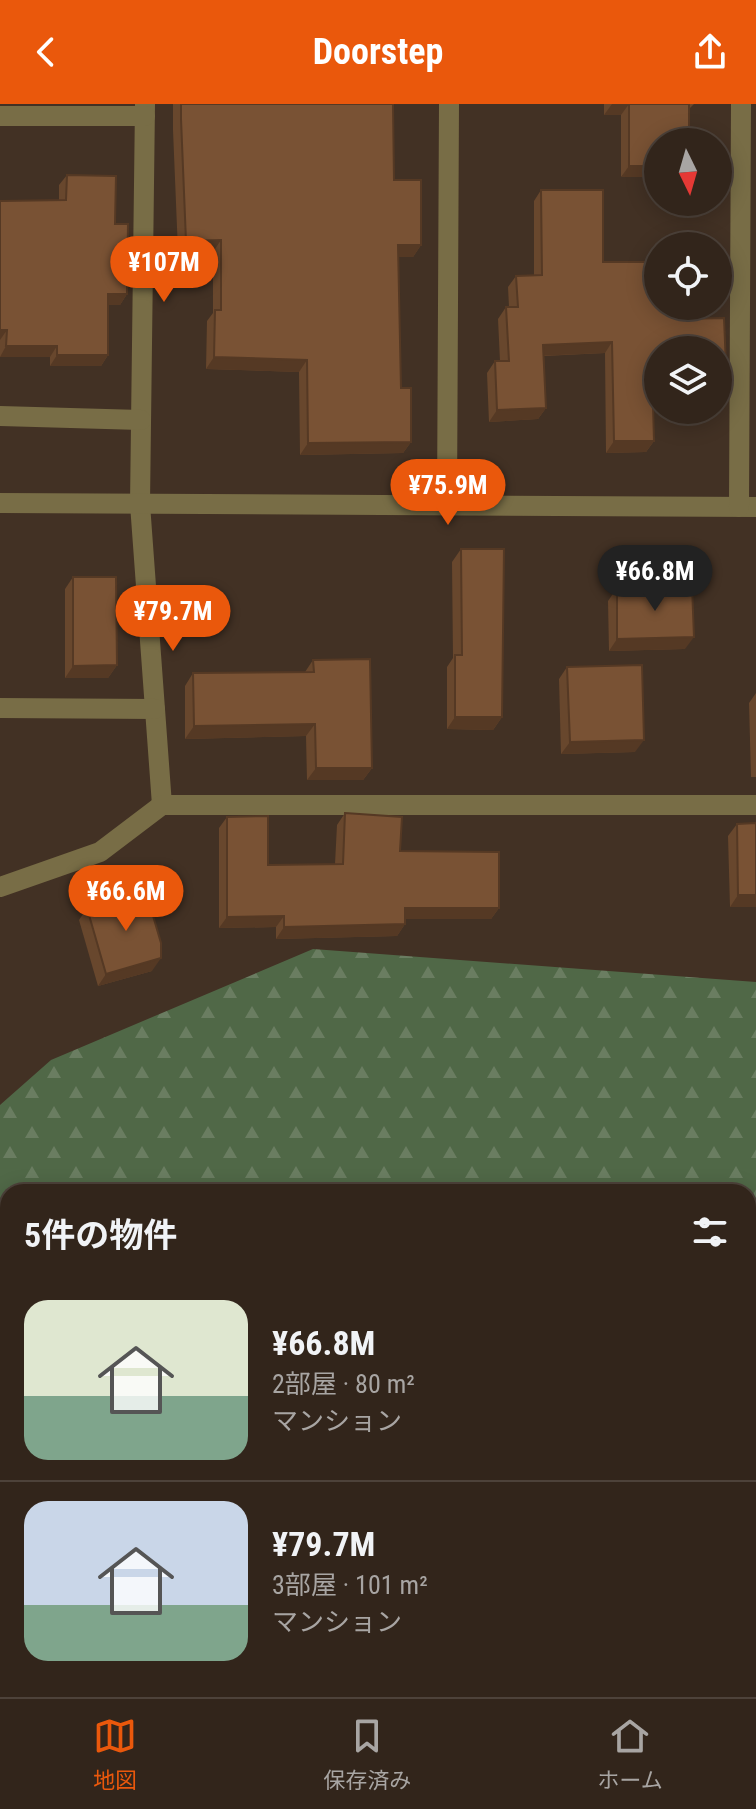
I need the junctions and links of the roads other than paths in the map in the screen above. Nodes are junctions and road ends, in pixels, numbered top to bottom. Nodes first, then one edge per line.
1 (449, 104) edge
2 (741, 104) edge
3 (145, 110) edge
4 (0, 116) edge
5 (748, 348) edge
6 (0, 416) edge
7 (141, 420) junction
8 (6, 503) edge
9 (140, 504) junction
10 (447, 505) junction
11 (747, 507) edge
12 (0, 708) edge
13 (155, 709) junction
14 (162, 805) junction
15 (756, 805) edge
16 (0, 887) edge

1 - 10 street
2 - 5 street
3 - 4 street
3 - 7 street
5 - 11 street
6 - 7 street
7 - 9 street
8 - 9 street
9 - 10 street
9 - 13 street
10 - 11 street
12 - 13 street
13 - 14 street
14 - 15 street
14 - 16 street

